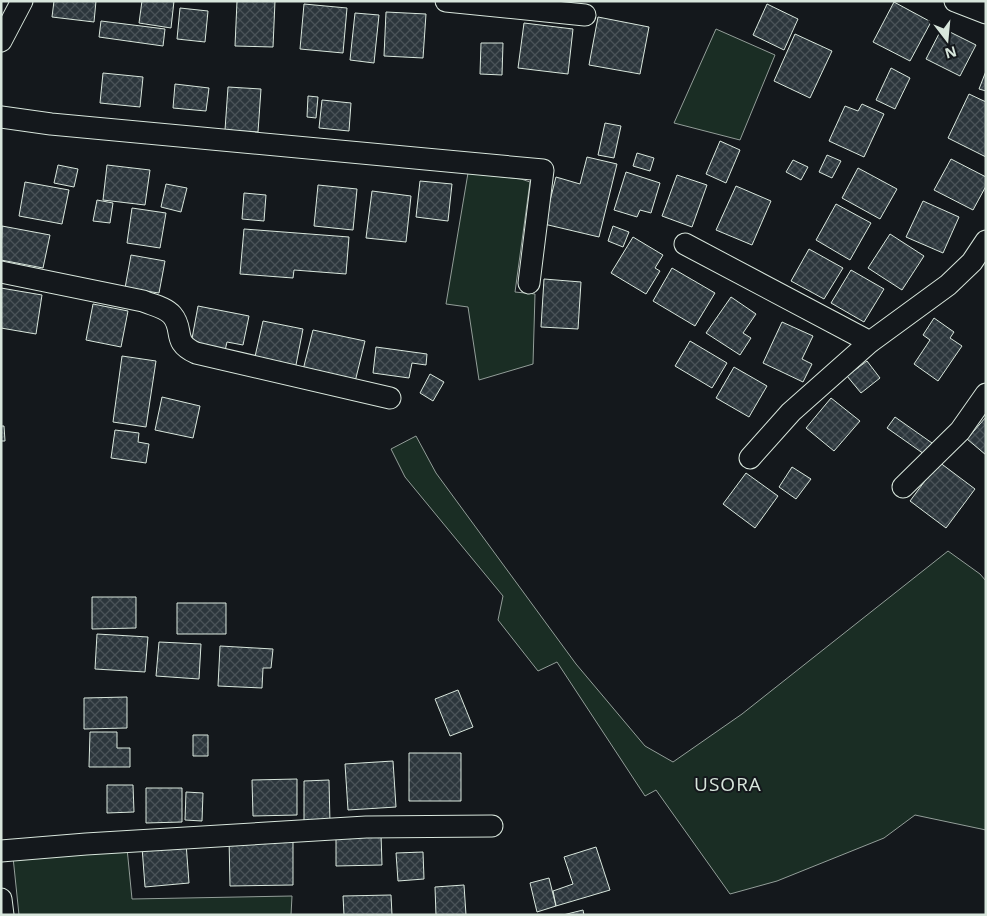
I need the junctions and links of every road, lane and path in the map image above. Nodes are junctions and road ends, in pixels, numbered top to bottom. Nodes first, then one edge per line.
1 (22, 1) edge
2 (446, 1) edge
3 (955, 1) edge
4 (986, 13) edge
5 (585, 15) dead end
6 (1, 41) edge
7 (1, 117) edge
8 (986, 241) edge
9 (685, 244) dead end
10 (1, 272) edge
11 (529, 283) dead end
12 (870, 342) junction
13 (986, 394) edge
14 (390, 398) dead end
15 (750, 458) dead end
16 (902, 487) dead end
17 (492, 826) dead end
18 (1, 851) edge
19 (1, 901) edge
20 (3, 915) edge

1 - 6 street
2 - 5 street
3 - 4 street
7 - 11 street
8 - 12 street
9 - 12 street
10 - 14 street
12 - 15 street
13 - 16 street
17 - 18 street
19 - 20 street

